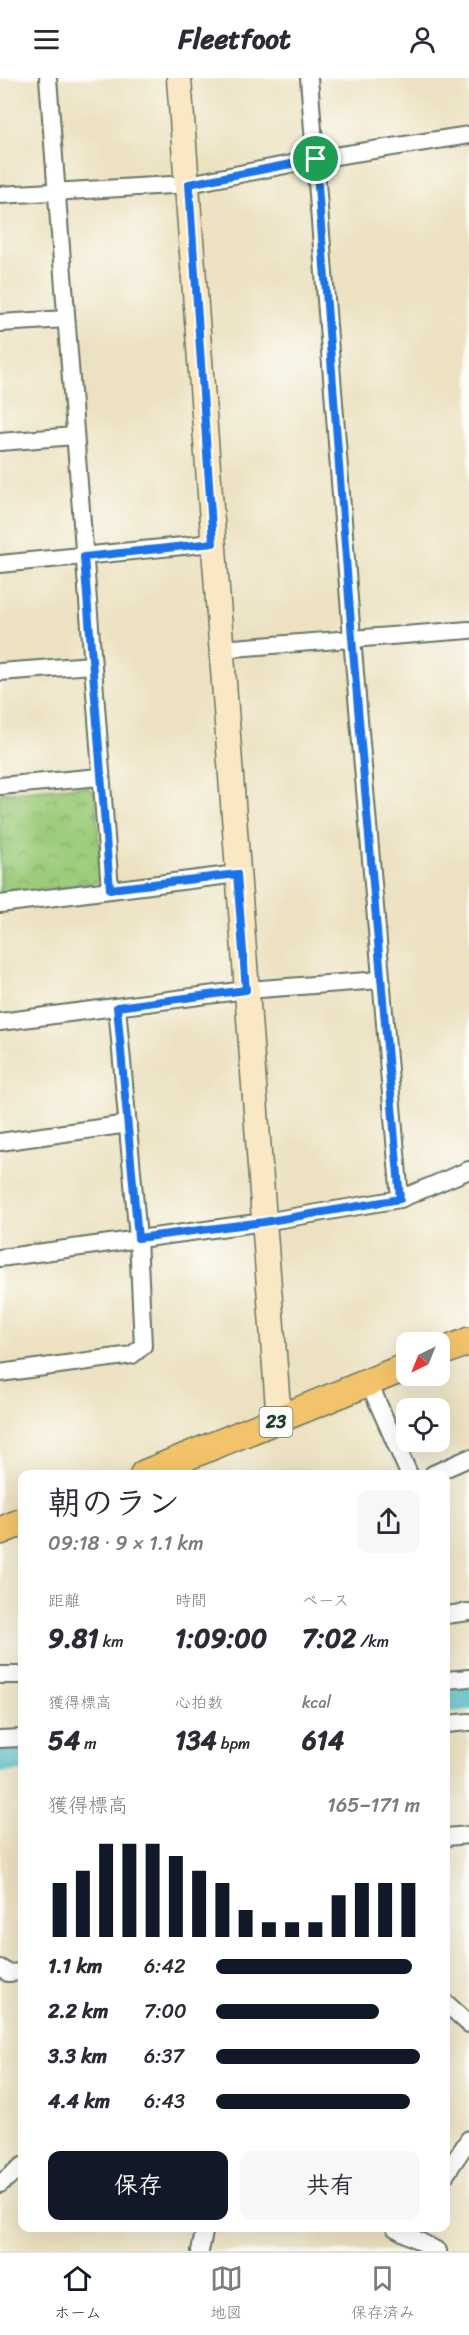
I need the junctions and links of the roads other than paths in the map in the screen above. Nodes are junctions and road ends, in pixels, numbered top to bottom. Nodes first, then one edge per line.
1 (48, 78) edge
2 (179, 78) edge
3 (309, 78) edge
4 (469, 135) edge
5 (316, 159) junction
6 (189, 184) junction
7 (57, 191) junction
8 (0, 195) edge
9 (66, 319) junction
10 (0, 323) edge
11 (74, 436) junction
12 (0, 442) edge
13 (213, 543) junction
14 (84, 557) junction
15 (0, 564) edge
16 (469, 630) edge
17 (352, 638) junction
18 (220, 649) junction
19 (92, 665) junction
20 (0, 672) edge
21 (100, 777) junction
22 (0, 786) edge
23 (237, 874) junction
24 (110, 889) junction
25 (0, 904) edge
26 (380, 980) junction
27 (246, 990) junction
28 (117, 1007) junction
29 (0, 1022) edge
30 (128, 1124) junction
31 (0, 1142) edge
32 (469, 1170) edge
33 (400, 1199) junction
34 (264, 1222) junction
35 (138, 1238) junction
36 (0, 1258) edge
37 (469, 1341) edge
38 (450, 1349) edge
39 (396, 1371) edge
40 (0, 1373) edge
41 (369, 1383) junction
42 (279, 1421) junction
43 (469, 1458) edge
44 (154, 1470) edge
45 (407, 1470) edge
46 (441, 1470) edge
47 (18, 1524) edge
48 (0, 1531) edge
49 (469, 1612) edge
50 (450, 1614) edge
51 (0, 1675) edge
52 (18, 1676) edge
53 (469, 1678) edge
54 (450, 1680) edge
55 (469, 1722) edge
56 (450, 1724) edge
57 (18, 1738) edge
58 (0, 1739) edge
59 (469, 1835) edge
60 (450, 1837) edge
61 (0, 1968) edge
62 (18, 1972) edge
63 (450, 2007) edge
64 (469, 2024) edge
65 (469, 2139) edge
66 (450, 2168) edge
67 (18, 2169) edge
68 (0, 2184) edge
69 (205, 2232) edge
70 (408, 2232) edge
71 (204, 2249) edge
72 (438, 2251) edge

1 - 7 street
2 - 6 street
3 - 5 street
4 - 5 street
5 - 6 street
5 - 17 street
6 - 7 street
6 - 13 street
7 - 8 street
7 - 9 street
9 - 10 street
9 - 11 street
11 - 12 street
11 - 14 street
13 - 14 street
13 - 18 street
14 - 15 street
14 - 19 street
16 - 17 street
17 - 18 street
17 - 26 street
18 - 23 street
19 - 20 street
19 - 21 street
21 - 22 street
21 - 24 street
23 - 24 street
23 - 27 street
24 - 25 street
26 - 27 street
26 - 33 street
27 - 28 street
27 - 34 street
28 - 29 street
28 - 30 street
30 - 31 street
30 - 35 street
32 - 33 street
33 - 34 street
34 - 35 street
34 - 42 street
35 - 36 street
35 - 40 street
37 - 38 main road
39 - 41 main road, 23
41 - 42 main road, 23
41 - 45 street
42 - 44 main road, 23
43 - 46 street
47 - 48 main road
49 - 50 street
51 - 52 street
53 - 54 street
55 - 56 street
57 - 58 street
59 - 60 street
61 - 62 street
63 - 64 street
65 - 66 street
67 - 68 street
69 - 71 street
70 - 72 street

